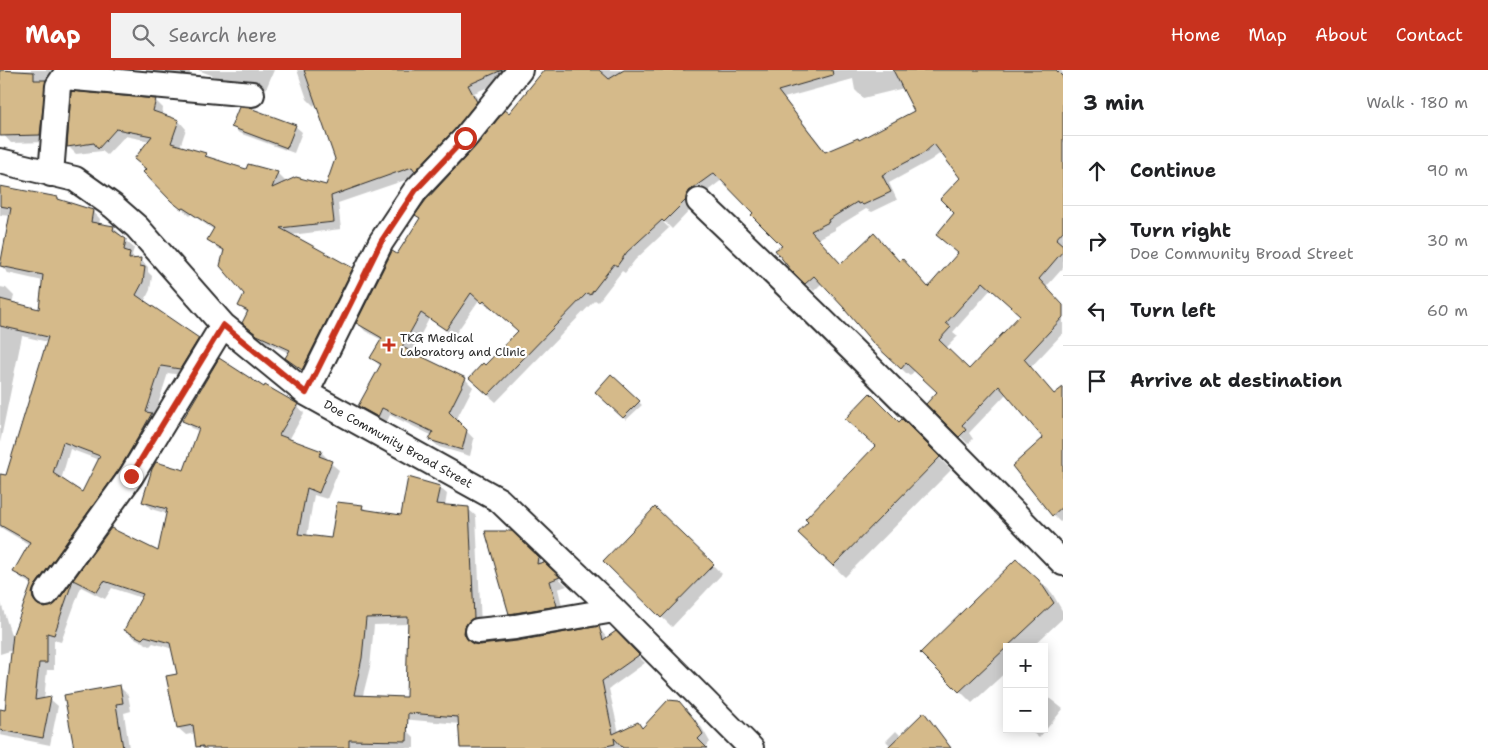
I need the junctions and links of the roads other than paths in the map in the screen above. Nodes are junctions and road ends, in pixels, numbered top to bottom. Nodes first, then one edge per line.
1 (520, 70) edge
2 (252, 94) dead end
3 (0, 161) edge
4 (51, 174) junction
5 (699, 201) dead end
6 (223, 325) junction
7 (306, 393) junction
8 (1063, 563) edge
9 (46, 594) dead end
10 (614, 610) junction
11 (478, 631) dead end
12 (751, 748) edge

1 - 7 street
2 - 4 street
3 - 4 street, Doe Community Broad Street
4 - 6 street, Doe Community Broad Street
5 - 8 street
6 - 7 street, Doe Community Broad Street
6 - 9 street
7 - 10 street, Doe Community Broad Street
10 - 11 street
10 - 12 street, Doe Community Broad Street

